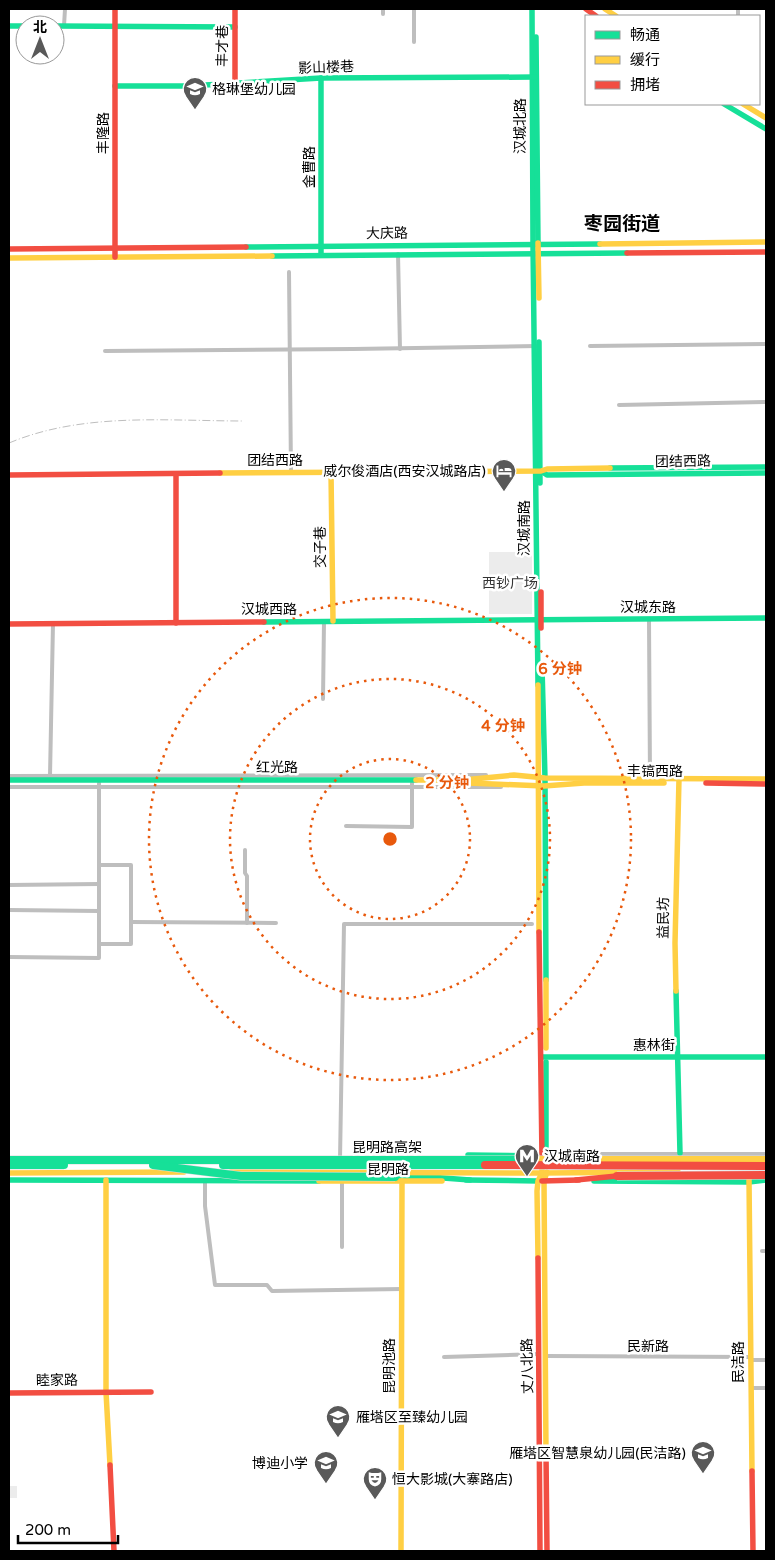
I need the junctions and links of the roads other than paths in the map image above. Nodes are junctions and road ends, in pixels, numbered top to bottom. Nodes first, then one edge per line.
1 (115, 9) edge
2 (235, 9) edge
3 (383, 9) edge
4 (414, 9) edge
5 (532, 9) edge
6 (536, 9) edge
7 (383, 14) dead end
8 (65, 26) edge
9 (115, 26) junction
10 (235, 27) junction
11 (414, 42) dead end
12 (535, 77) junction
13 (321, 78) junction
14 (234, 83) junction
15 (116, 86) junction
16 (726, 105) edge
17 (745, 105) edge
18 (766, 118) edge
19 (766, 129) edge
20 (766, 242) edge
21 (536, 244) junction
22 (115, 248) junction
23 (9, 249) edge
24 (321, 251) junction
25 (766, 252) edge
26 (398, 254) junction
27 (536, 254) junction
28 (115, 257) junction
29 (9, 258) edge
30 (289, 272) dead end
31 (766, 344) edge
32 (537, 346) junction
33 (590, 346) dead end
34 (290, 349) junction
35 (400, 349) junction
36 (105, 351) dead end
37 (766, 402) edge
38 (619, 405) dead end
39 (766, 467) edge
40 (539, 471) junction
41 (331, 472) junction
42 (290, 473) junction
43 (766, 473) edge
44 (176, 474) junction
45 (9, 475) edge
46 (766, 618) edge
47 (536, 620) junction
48 (650, 620) junction
49 (324, 621) junction
50 (333, 621) junction
51 (176, 622) junction
52 (53, 623) junction
53 (9, 624) edge
54 (323, 699) dead end
55 (50, 776) junction
56 (510, 776) junction
57 (650, 779) junction
58 (766, 779) edge
59 (679, 781) junction
60 (9, 782) edge
61 (541, 782) junction
62 (766, 784) edge
63 (99, 785) junction
64 (412, 785) junction
65 (346, 826) dead end
66 (245, 850) dead end
67 (99, 865) junction
68 (99, 884) junction
69 (9, 885) edge
70 (9, 910) edge
71 (99, 911) junction
72 (131, 922) junction
73 (247, 923) junction
74 (276, 923) dead end
75 (532, 924) dead end
76 (99, 944) junction
77 (9, 957) edge
78 (544, 1057) junction
79 (678, 1057) junction
80 (766, 1058) edge
81 (680, 1153) junction
82 (579, 1155) junction
83 (766, 1155) edge
84 (544, 1156) junction
85 (9, 1160) edge
86 (240, 1160) junction
87 (766, 1160) edge
88 (153, 1165) junction
89 (9, 1166) edge
90 (766, 1166) edge
91 (342, 1172) junction
92 (680, 1172) junction
93 (749, 1172) junction
94 (9, 1173) edge
95 (766, 1174) edge
96 (543, 1176) junction
97 (399, 1179) junction
98 (9, 1180) edge
99 (106, 1180) junction
100 (205, 1180) junction
101 (576, 1180) junction
102 (766, 1180) edge
103 (342, 1181) junction
104 (749, 1182) junction
105 (342, 1248) dead end
106 (402, 1289) junction
107 (542, 1356) junction
108 (444, 1357) dead end
109 (751, 1359) junction
110 (766, 1360) edge
111 (751, 1388) junction
112 (766, 1388) edge
113 (106, 1392) junction
114 (151, 1392) dead end
115 (9, 1393) edge
116 (114, 1551) edge
117 (401, 1551) edge
118 (540, 1551) edge
119 (547, 1551) edge
120 (753, 1551) edge

1 - 9 main road, 丰隆路
2 - 10 main road, 丰才巷
3 - 7 street
4 - 11 street
5 - 12 main road, 汉城北路
6 - 12 main road, 汉城北路
8 - 9 main road
9 - 10 main road
9 - 15 main road, 丰隆路
10 - 14 main road, 丰才巷
12 - 13 main road, 影山楼巷
12 - 21 main road, 汉城北路
13 - 14 main road, 影山楼巷
13 - 24 main road, 金曹路
14 - 15 main road, 影山楼巷
15 - 22 main road, 丰隆路
16 - 19 main road
17 - 18 main road
20 - 21 main road, 大庆路
21 - 24 main road, 大庆路
21 - 27 main road, 汉城南路
22 - 23 main road, 大庆路
22 - 24 main road, 大庆路
22 - 28 main road, 丰隆路
24 - 26 main road, 大庆路
24 - 28 main road, 大庆路
25 - 27 main road, 大庆路
26 - 27 main road, 大庆路
26 - 35 street
27 - 32 main road, 汉城南路
28 - 29 main road, 大庆路
30 - 34 street
31 - 33 street
32 - 35 street
32 - 40 main road, 汉城南路
34 - 35 street
34 - 36 street
34 - 42 street
37 - 38 street
39 - 40 main road, 团结西路
40 - 41 main road, 团结西路
40 - 43 main road, 团结西路
40 - 47 main road, 汉城南路
41 - 42 main road, 团结西路
41 - 50 main road, 交子巷
42 - 44 main road, 团结西路
44 - 45 main road, 团结西路
44 - 51 main road
46 - 48 main road, 汉城东路
47 - 48 main road, 汉城东路
47 - 50 main road, 汉城西路
47 - 61 main road, 汉城南路
48 - 57 street
49 - 50 main road, 汉城西路
49 - 51 main road, 汉城西路
49 - 54 street
51 - 52 main road, 汉城西路
52 - 53 main road, 汉城西路
52 - 55 street
55 - 56 street
55 - 60 street
56 - 60 main road, 红光路
56 - 61 main road, 红光路
57 - 59 main road, 丰镐西路
57 - 61 main road, 丰镐西路
58 - 59 main road, 丰镐西路
59 - 61 main road, 丰镐西路
59 - 62 main road, 丰镐西路
59 - 79 main road, 益民坊
60 - 63 main road, 红光路
61 - 64 main road, 红光路
61 - 78 main road, 汉城南路
63 - 64 main road, 红光路
63 - 67 street
64 - 65 street
66 - 73 street
67 - 68 street
67 - 72 street
68 - 69 street
68 - 71 street
70 - 71 street
71 - 76 street
72 - 73 street
72 - 76 street
73 - 74 street
75 - 91 street
76 - 77 street
78 - 79 main road, 惠林街
78 - 84 main road, 汉城南路
79 - 80 main road, 惠林街
79 - 81 main road, 益民坊
81 - 82 street
81 - 83 street
81 - 92 street
82 - 83 main road, bridge
82 - 84 street
84 - 86 main road, bridge
84 - 96 main road, 汉城南路
85 - 86 main road, 昆明路高架, bridge
86 - 87 main road, 昆明路高架, bridge
88 - 89 main road, 昆明路高架, bridge
88 - 90 main road, 昆明路高架, bridge
88 - 97 main road, bridge
91 - 94 main road, 昆明路
91 - 96 main road, 昆明路
92 - 93 main road, 昆明路
92 - 96 main road, 昆明路
93 - 95 main road, 昆明路
93 - 104 main road, 民洁路
95 - 101 main road, bridge
96 - 97 main road, 昆明路
96 - 101 main road, 昆明路
96 - 107 main road, 丈八北路
97 - 103 main road, 昆明路
97 - 106 main road, 昆明池路
98 - 99 main road, 昆明路
99 - 100 main road, 昆明路
99 - 113 main road
100 - 103 main road, 昆明路
100 - 106 street
101 - 104 main road, 昆明路
102 - 104 main road, 昆明路
103 - 105 street
104 - 109 main road, 民洁路
106 - 117 main road, 昆明池路
107 - 108 street, 民新路
107 - 109 street, 民新路
107 - 118 main road, 丈八北路
107 - 119 main road, 丈八北路
109 - 110 street, 民新路
109 - 111 main road, 民洁路
111 - 112 street
111 - 120 main road, 民洁路
113 - 114 main road, 睦家路
113 - 115 main road, 睦家路
113 - 116 main road

